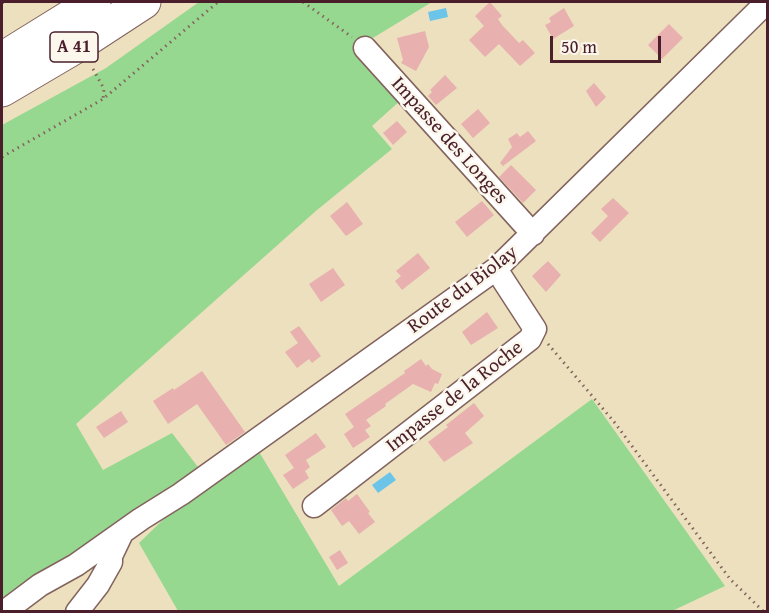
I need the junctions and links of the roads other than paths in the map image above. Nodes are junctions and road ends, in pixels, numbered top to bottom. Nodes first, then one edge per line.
1 (94, 2) edge
2 (144, 2) edge
3 (766, 2) edge
4 (365, 48) road end
5 (2, 58) edge
6 (2, 90) edge
7 (533, 234) junction
8 (496, 269) junction
9 (181, 494) junction
10 (314, 506) dead end
11 (123, 531) junction
12 (111, 556) junction
13 (76, 565) junction
14 (4, 612) edge
15 (77, 612) edge

1 - 5 highway, A 41
2 - 6 highway, A 41
3 - 7 street, Route du Biolay
4 - 7 street, Impasse des Longes
7 - 8 street, Route du Biolay
8 - 9 street, Route du Biolay
8 - 10 street, Impasse de la Roche
9 - 11 street, Route du Biolay
9 - 12 street, Route du Biolay
11 - 12 street
11 - 13 street, Route du Biolay
12 - 13 street, Route du Biolay
12 - 15 street
13 - 14 street

